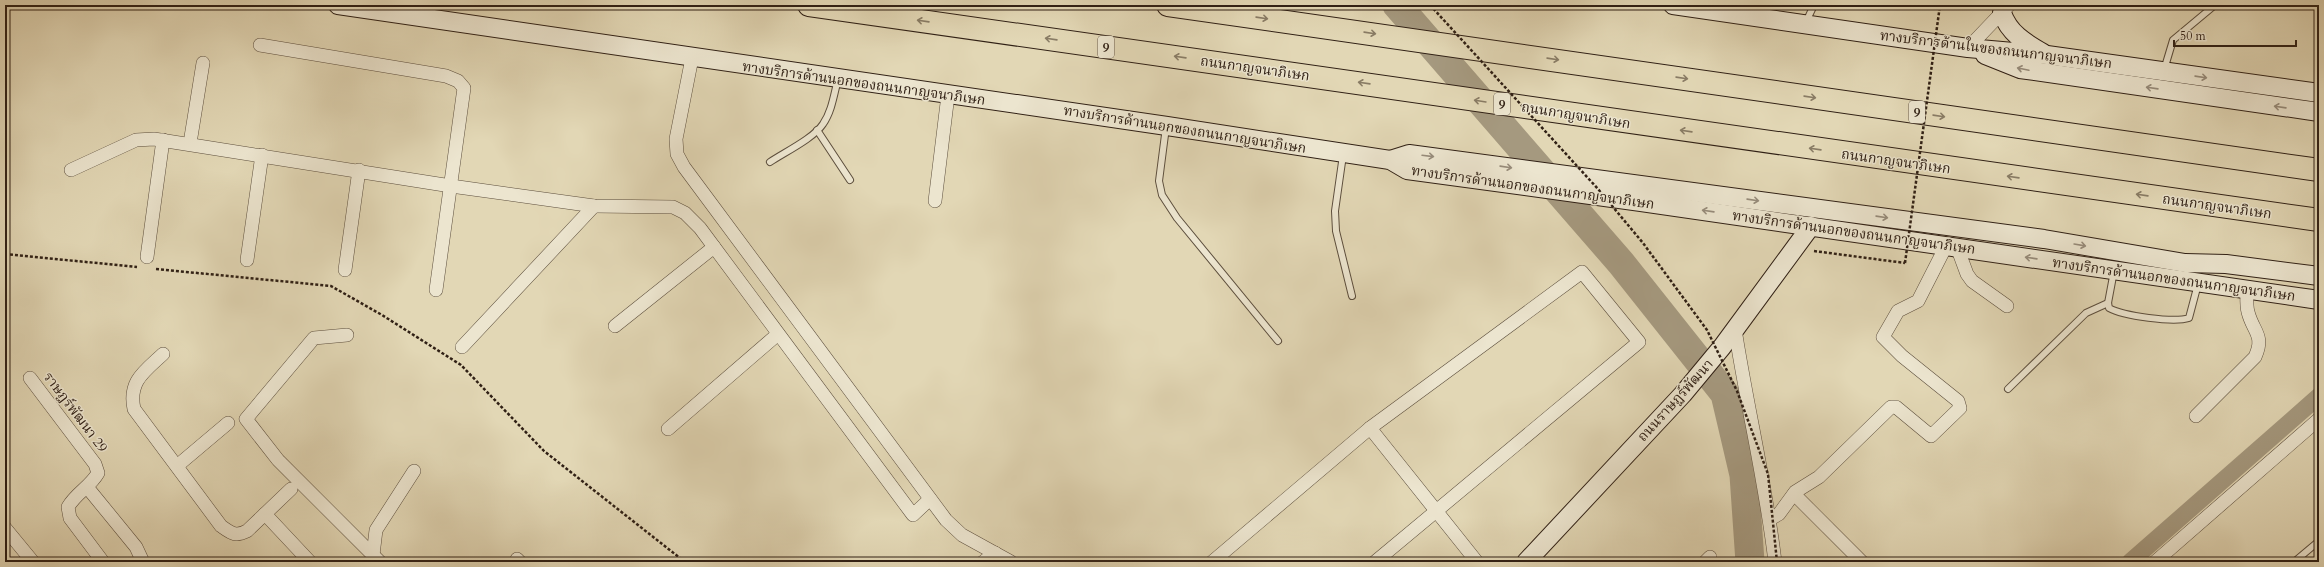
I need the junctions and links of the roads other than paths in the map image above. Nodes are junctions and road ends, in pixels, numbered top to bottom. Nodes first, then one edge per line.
1 (338, 5) edge
2 (809, 5) edge
3 (1168, 5) edge
4 (1673, 5) edge
5 (1814, 5) edge
6 (2215, 5) edge
7 (2005, 9) edge
8 (1760, 10) edge
9 (1805, 23) junction
10 (260, 44) dead end
11 (1968, 48) junction
12 (2047, 55) junction
13 (692, 58) junction
14 (204, 63) dead end
15 (2163, 71) junction
16 (838, 79) junction
17 (2319, 93) edge
18 (948, 95) junction
19 (2319, 112) edge
20 (1167, 126) junction
21 (817, 130) junction
22 (163, 140) junction
23 (190, 143) junction
24 (1343, 153) junction
25 (262, 155) junction
26 (770, 162) dead end
27 (71, 170) dead end
28 (359, 170) junction
29 (2319, 170) edge
30 (850, 180) dead end
31 (451, 186) junction
32 (1643, 194) junction
33 (935, 201) dead end
34 (594, 206) junction
35 (2319, 220) edge
36 (1811, 226) junction
37 (714, 247) junction
38 (1951, 247) junction
39 (247, 260) dead end
40 (2185, 263) junction
41 (148, 264) road end
42 (345, 270) dead end
43 (2114, 270) junction
44 (2319, 276) edge
45 (2199, 282) junction
46 (2319, 288) edge
47 (2247, 289) junction
48 (436, 290) dead end
49 (1352, 296) dead end
50 (2319, 300) edge
51 (2108, 303) junction
52 (2007, 306) dead end
53 (615, 326) dead end
54 (1735, 329) junction
55 (778, 334) junction
56 (347, 335) dead end
57 (1278, 341) dead end
58 (462, 347) dead end
59 (164, 354) dead end
60 (30, 378) dead end
61 (2008, 390) dead end
62 (2196, 416) dead end
63 (2319, 419) edge
64 (228, 423) dead end
65 (1370, 428) junction
66 (668, 429) dead end
67 (177, 466) junction
68 (414, 471) dead end
69 (87, 487) junction
70 (290, 489) dead end
71 (1794, 494) junction
72 (930, 499) junction
73 (1435, 510) junction
74 (265, 514) junction
75 (1770, 517) junction
76 (6, 532) edge
77 (2319, 541) edge
78 (995, 553) junction
79 (376, 559) edge
80 (1218, 560) edge
81 (33, 562) edge
82 (103, 562) edge
83 (143, 562) edge
84 (310, 562) edge
85 (983, 562) edge
86 (1011, 562) edge
87 (1375, 562) edge
88 (1477, 562) edge
89 (1526, 562) edge
90 (1776, 562) edge
91 (1862, 562) edge
92 (2155, 562) edge
93 (2294, 562) edge

1 - 13 main road, ทางบริการด้านนอกของถนนกาญจนาภิเษก
35 -> 2 highway, ถนนกาญจนาภิเษก / 9
3 -> 29 highway, 9
4 - 8 main road, ทางบริการด้านในของถนนกาญจนาภิเษก
5 - 9 lane
6 - 15 lane
7 - 11 street
7 - 12 main road
8 - 9 main road, ทางบริการด้านในของถนนกาญจนาภิเษก
9 - 11 main road, ทางบริการด้านในของถนนกาญจนาภิเษก
10 - 31 street
11 - 12 main road, ทางบริการด้านในของถนนกาญจนาภิเษก
19 -> 11 main road
12 - 15 main road, ทางบริการด้านในของถนนกาญจนาภิเษก
13 - 16 main road, ทางบริการด้านนอกของถนนกาญจนาภิเษก
13 - 72 street
14 - 23 street
15 -> 17 main road, ทางบริการด้านในของถนนกาญจนาภิเษก
16 - 18 main road, ทางบริการด้านนอกของถนนกาญจนาภิเษก
16 - 21 lane
18 - 20 main road, ทางบริการด้านนอกของถนนกาญจนาภิเษก
18 - 33 street
20 - 24 main road, ทางบริการด้านนอกของถนนกาญจนาภิเษก
20 - 57 lane
21 - 26 lane
21 - 30 lane
22 - 23 street
22 - 27 street
22 - 41 street
23 - 25 street
24 - 32 main road, ทางบริการด้านนอกของถนนกาญจนาภิเษก
24 - 49 lane
25 - 28 street
25 - 39 street
28 - 31 street
28 - 42 street
31 - 34 street
31 - 48 street
36 -> 32 main road, ทางบริการด้านนอกของถนนกาญจนาภิเษก
32 -> 40 main road
34 - 37 street
34 - 58 street
36 - 38 main road, ทางบริการด้านนอกของถนนกาญจนาภิเษก
36 - 54 main road, ถนนราษฏร์พัฒนา
37 - 53 street
37 - 55 street
43 -> 38 main road, ทางบริการด้านนอกของถนนกาญจนาภิเษก
38 - 52 street
38 - 71 street
40 - 44 main road
40 - 46 main road
43 - 45 main road, ทางบริการด้านนอกของถนนกาญจนาภิเษก
43 - 51 lane
45 - 47 main road, ทางบริการด้านนอกของถนนกาญจนาภิเษก
45 - 51 lane
47 - 50 main road, ทางบริการด้านนอกของถนนกาญจนาภิเษก
47 - 62 street
51 - 61 lane
54 - 75 street
54 - 89 main road, ถนนราษฏร์พัฒนา
55 - 66 street
55 - 72 street
56 - 79 street
59 - 67 street
60 - 69 street, ราษฎร์พัฒนา 29
63 - 92 street
64 - 67 street
65 - 73 street
65 - 73 street
65 - 80 street
67 - 74 street
68 - 79 street
69 - 82 street, ราษฎร์พัฒนา 29
69 - 83 street
70 - 74 street
71 - 75 street
71 - 91 street
72 - 78 street
73 - 87 street
73 - 88 street
74 - 84 street
75 - 90 street
76 - 81 street
77 - 93 lane
78 - 85 street
78 - 86 street

